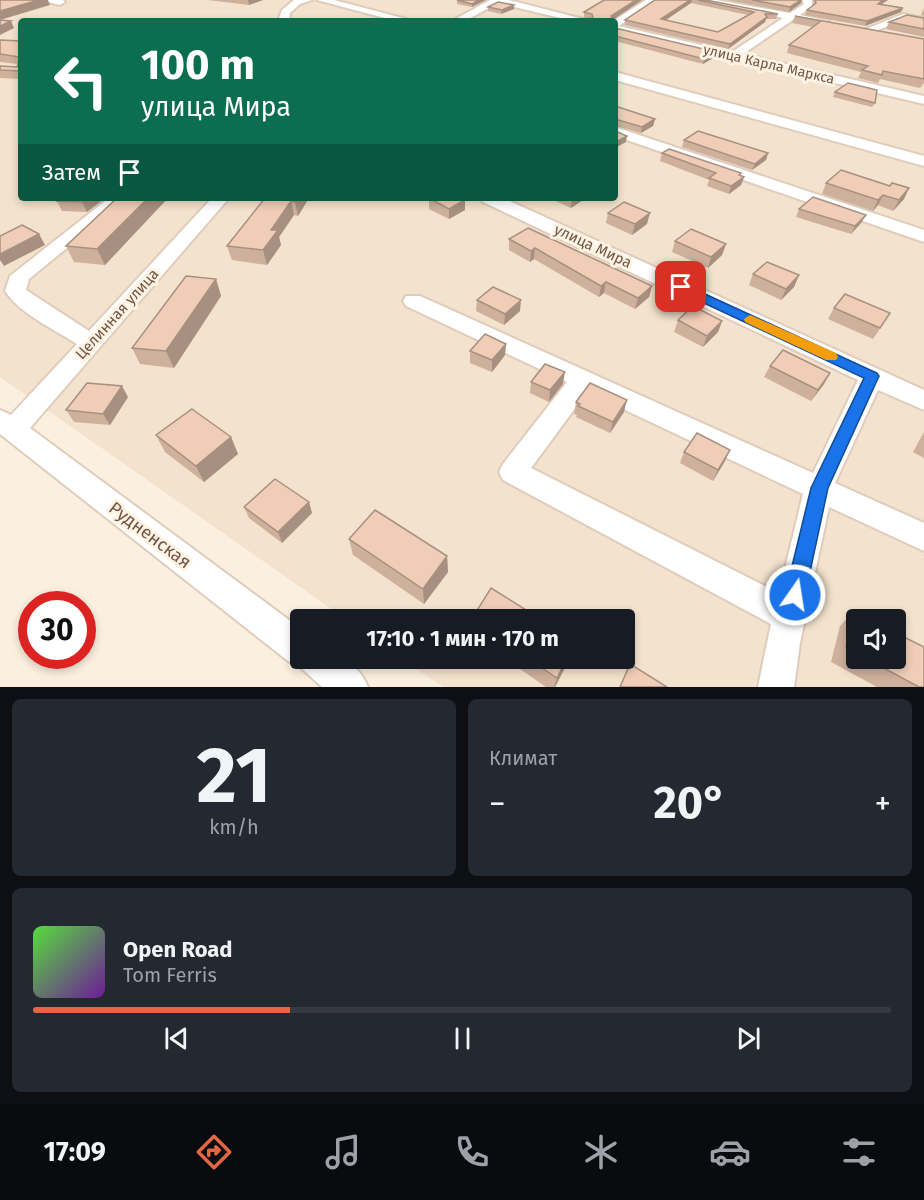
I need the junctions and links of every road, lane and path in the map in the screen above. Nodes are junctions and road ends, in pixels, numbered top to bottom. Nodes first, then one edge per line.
1 (45, 0) edge
2 (322, 0) edge
3 (497, 0) edge
4 (652, 0) edge
5 (700, 0) edge
6 (807, 0) edge
7 (301, 1) edge
8 (60, 2) dead end
9 (380, 4) dead end
10 (364, 11) junction
11 (792, 17) junction
12 (286, 18) edge
13 (396, 18) edge
14 (464, 18) edge
15 (573, 18) edge
16 (924, 21) edge
17 (618, 24) edge
18 (834, 25) edge
19 (618, 27) edge
20 (889, 36) edge
21 (733, 56) junction
22 (618, 77) edge
23 (924, 100) edge
24 (618, 132) edge
25 (924, 161) edge
26 (116, 201) edge
27 (217, 201) edge
28 (495, 201) edge
29 (924, 236) edge
30 (413, 300) dead end
31 (91, 343) junction
32 (872, 376) junction
33 (584, 378) junction
34 (924, 401) edge
35 (6, 425) edge
36 (819, 488) junction
37 (924, 537) edge
38 (790, 616) junction
39 (290, 641) edge
40 (327, 669) edge
41 (350, 687) edge
42 (776, 687) edge

1 - 8 street
2 - 10 street
3 - 14 street
3 - 15 street
4 - 17 street
5 - 11 street
6 - 11 street
7 - 12 street
9 - 10 street
10 - 13 street
11 - 18 street
11 - 21 street
16 - 20 street
19 - 21 street, улица Карла Маркса
21 - 23 street, улица Карла Маркса
22 - 25 street
24 - 29 street
26 - 31 street
27 - 31 street, Целинная улица
28 - 32 street, улица Мира
30 - 33 street
31 - 35 street, Целинная улица
32 - 34 street, улица Мира
32 - 36 street
33 - 36 street
33 - 38 street
35 - 39 street, Рудненская
36 - 37 street
36 - 38 street
38 - 42 street
40 - 41 street

